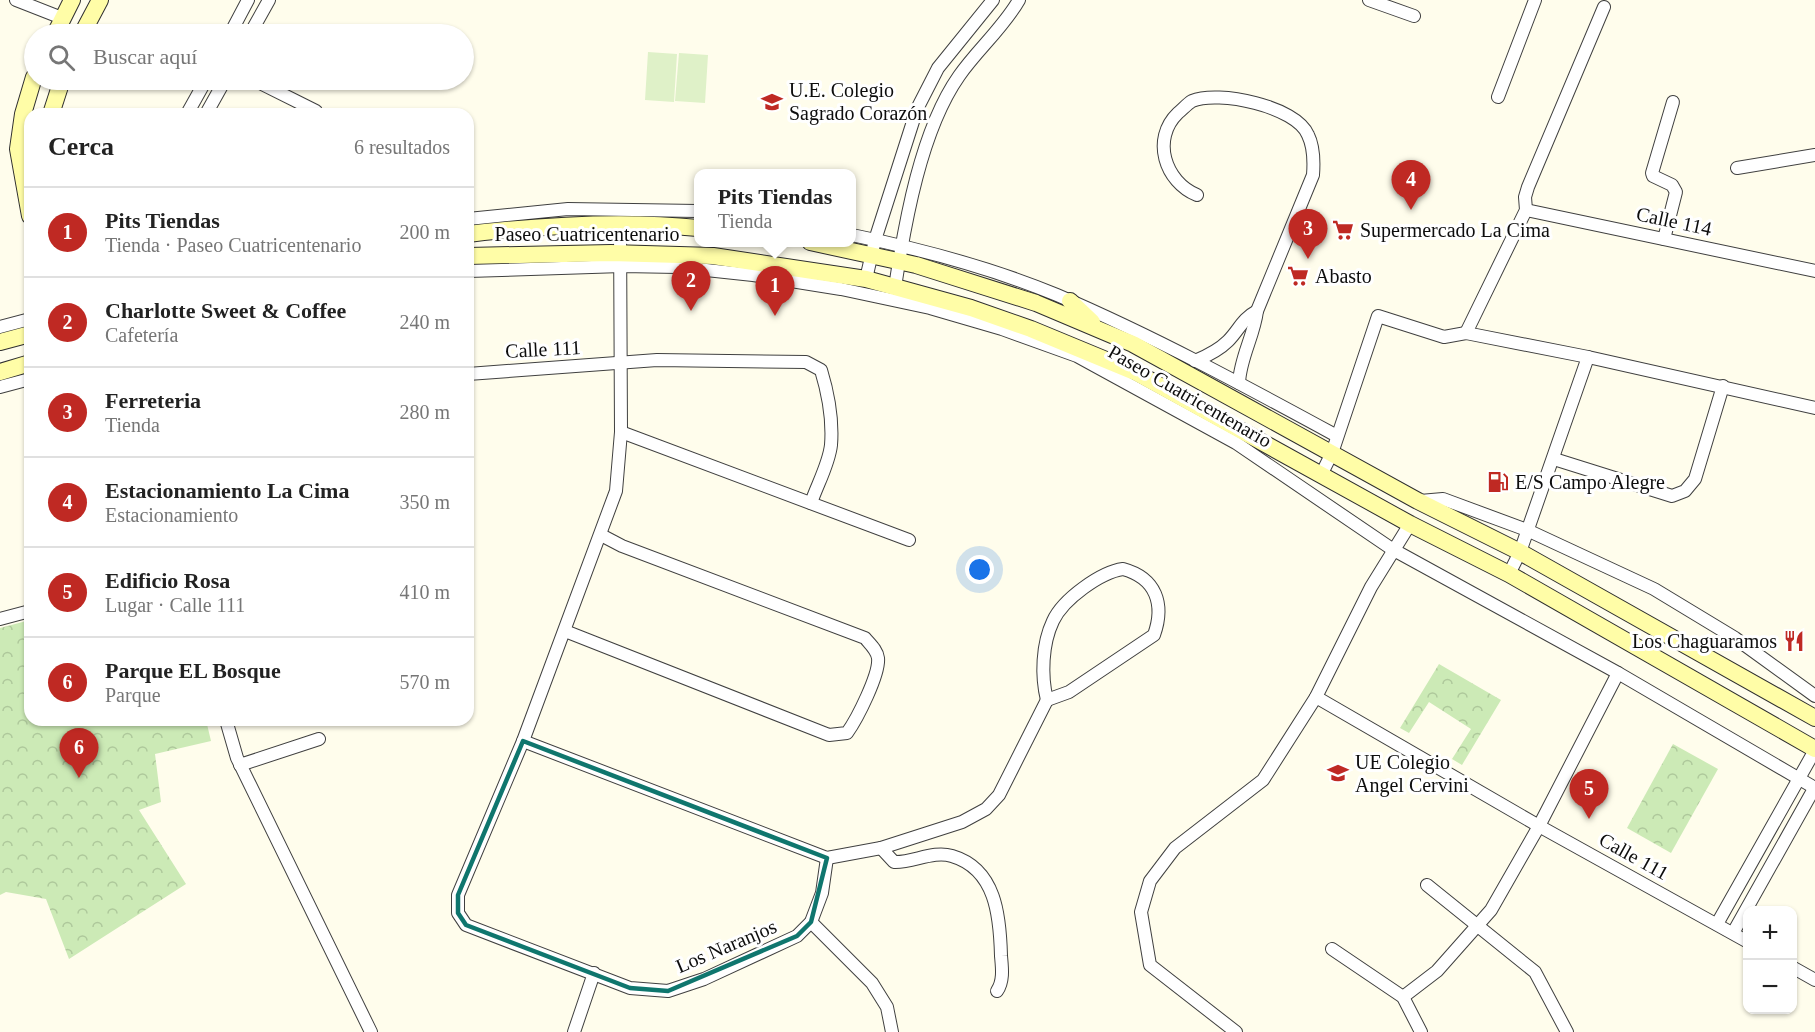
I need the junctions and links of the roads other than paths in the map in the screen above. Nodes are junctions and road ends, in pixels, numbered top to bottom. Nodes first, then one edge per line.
1 (16, 0) edge
2 (72, 0) edge
3 (100, 0) edge
4 (249, 0) edge
5 (993, 0) edge
6 (1019, 0) edge
7 (1369, 0) edge
8 (1535, 0) edge
9 (264, 2) edge
10 (1604, 7) dead end
11 (1414, 16) dead end
12 (62, 18) junction
13 (59, 24) edge
14 (87, 24) edge
15 (236, 24) edge
16 (254, 24) edge
17 (30, 90) edge
18 (59, 90) edge
19 (201, 90) edge
20 (219, 90) edge
21 (274, 90) edge
22 (1498, 97) dead end
23 (1673, 102) dead end
24 (25, 108) edge
25 (53, 108) edge
26 (191, 108) edge
27 (209, 108) edge
28 (310, 108) edge
29 (24, 111) edge
30 (1815, 155) edge
31 (1737, 168) dead end
32 (24, 182) edge
33 (1197, 195) dead end
34 (1526, 210) junction
35 (694, 211) edge
36 (474, 218) edge
37 (621, 225) junction
38 (694, 228) edge
39 (474, 233) edge
40 (856, 237) edge
41 (1665, 239) junction
42 (856, 246) edge
43 (873, 247) junction
44 (901, 253) junction
45 (474, 255) edge
46 (622, 259) junction
47 (474, 271) edge
48 (1815, 271) edge
49 (820, 272) junction
50 (866, 279) junction
51 (831, 287) junction
52 (895, 287) junction
53 (1070, 301) junction
54 (931, 302) junction
55 (1257, 311) junction
56 (24, 321) edge
57 (0, 327) edge
58 (1099, 329) junction
59 (1466, 333) junction
60 (24, 336) edge
61 (0, 342) edge
62 (1065, 342) junction
63 (1077, 356) junction
64 (1588, 357) junction
65 (1195, 361) junction
66 (24, 365) edge
67 (621, 365) junction
68 (0, 372) edge
69 (474, 374) edge
70 (24, 381) edge
71 (1239, 382) junction
72 (1723, 386) junction
73 (0, 387) edge
74 (1815, 408) edge
75 (621, 432) junction
76 (1337, 436) junction
77 (1332, 453) junction
78 (1554, 459) junction
79 (1322, 473) junction
80 (1418, 501) junction
81 (811, 503) junction
82 (1410, 524) junction
83 (1527, 530) junction
84 (601, 535) junction
85 (909, 540) dead end
86 (1392, 549) junction
87 (1520, 552) junction
88 (1509, 574) junction
89 (24, 613) edge
90 (0, 619) edge
91 (565, 631) junction
92 (1618, 673) junction
93 (1815, 696) edge
94 (1316, 697) junction
95 (1047, 699) junction
96 (1815, 718) edge
97 (228, 726) edge
98 (319, 739) dead end
99 (523, 741) junction
100 (1815, 749) edge
101 (240, 765) junction
102 (1797, 777) junction
103 (1815, 788) edge
104 (1539, 826) junction
105 (881, 848) junction
106 (827, 858) junction
107 (1427, 885) dead end
108 (811, 922) junction
109 (1717, 924) junction
110 (1476, 926) junction
111 (1733, 933) junction
112 (1743, 939) edge
113 (1332, 949) dead end
114 (1797, 970) edge
115 (594, 973) junction
116 (1815, 980) edge
117 (997, 991) dead end
118 (1403, 997) junction
119 (371, 1032) edge
120 (574, 1032) edge
121 (892, 1032) edge
122 (1236, 1032) edge
123 (1421, 1032) edge
124 (1567, 1032) edge

1 - 12 street
2 - 12 street
3 - 14 street
4 - 15 street
5 - 43 street
6 - 44 street
7 - 11 street
8 - 22 street
9 - 16 street
10 - 34 street
12 - 13 street
17 - 24 street
18 - 25 street
19 - 26 street
20 - 27 street
21 - 28 street
23 - 41 street
29 - 32 street
30 - 31 street
33 - 55 street
34 - 41 street, Calle 114
34 - 59 street
35 - 36 street, Paseo Cuatricentenario
37 - 38 street, Paseo Cuatricentenario
37 - 39 street, Paseo Cuatricentenario
37 - 46 street
40 - 43 street, Paseo Cuatricentenario
41 - 48 street, Calle 114
42 - 43 street, Paseo Cuatricentenario
43 - 44 street, Paseo Cuatricentenario
43 - 50 street
44 - 52 street
44 - 53 street, Paseo Cuatricentenario
44 - 58 street, Paseo Cuatricentenario
45 - 46 street, Paseo Cuatricentenario
46 - 47 street, Paseo Cuatricentenario
46 - 49 street, Paseo Cuatricentenario
46 - 51 street, Paseo Cuatricentenario
46 - 67 street
49 - 50 street, Paseo Cuatricentenario
49 - 51 street
50 - 52 street, Paseo Cuatricentenario
51 - 54 street, Paseo Cuatricentenario
52 - 54 street, Paseo Cuatricentenario
53 - 58 street
53 - 65 street, Paseo Cuatricentenario
54 - 62 street, Paseo Cuatricentenario
54 - 63 street, Paseo Cuatricentenario
55 - 65 street
55 - 71 street
56 - 57 street
58 - 77 street, Paseo Cuatricentenario
59 - 64 street
59 - 76 street
60 - 61 street
62 - 63 street
62 - 79 street, Paseo Cuatricentenario
63 - 86 street, Paseo Cuatricentenario
64 - 72 street
64 - 78 street
65 - 71 street, Paseo Cuatricentenario
66 - 68 street
67 - 69 street, Calle 111
67 - 75 street
67 - 81 street, Calle 111
70 - 73 street
71 - 76 street, Paseo Cuatricentenario
72 - 74 street
72 - 78 street
75 - 81 street
75 - 84 street
76 - 77 street
77 - 79 street
77 - 80 street, Paseo Cuatricentenario
78 - 83 street
79 - 82 street, Paseo Cuatricentenario
80 - 83 street, Paseo Cuatricentenario
80 - 87 street, Paseo Cuatricentenario
81 - 85 street
82 - 86 street
82 - 88 street, Paseo Cuatricentenario
83 - 87 street
83 - 93 street, Paseo Cuatricentenario
84 - 91 street
84 - 91 street
86 - 92 street, Paseo Cuatricentenario
86 - 94 street
87 - 88 street
87 - 96 street, Paseo Cuatricentenario
88 - 100 street, Paseo Cuatricentenario
89 - 90 street
91 - 99 street
92 - 102 street, Paseo Cuatricentenario
92 - 104 street
94 - 104 street, Calle 111
94 - 122 street
95 - 95 street
95 - 105 street
97 - 101 street
98 - 101 street
99 - 106 street
99 - 115 street, Los Naranjos
100 - 102 street
101 - 119 street
102 - 103 street, Paseo Cuatricentenario
102 - 109 street
103 - 111 street
104 - 109 street, Calle 111
104 - 110 street
105 - 106 street
105 - 117 street
106 - 108 street
107 - 110 street
108 - 115 street, Los Naranjos
108 - 121 street
109 - 111 street, Calle 111
110 - 118 street
110 - 124 street
111 - 112 street, Calle 111
113 - 118 street
114 - 116 street
115 - 120 street
118 - 123 street

